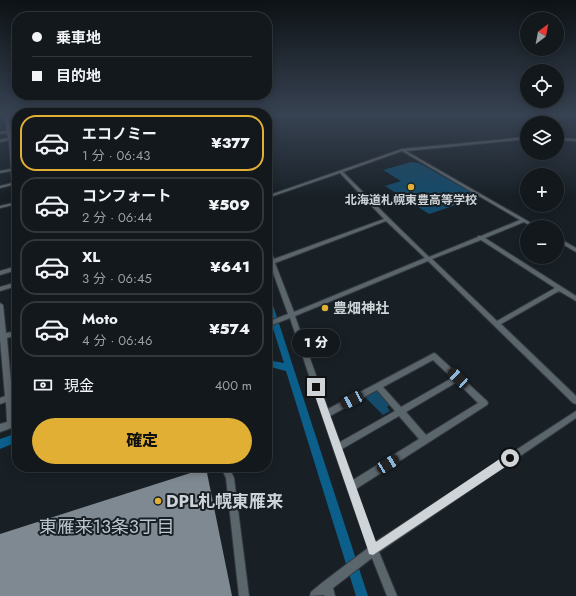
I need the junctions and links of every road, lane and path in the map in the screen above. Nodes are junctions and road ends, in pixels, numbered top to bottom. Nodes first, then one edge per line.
1 (10, 142) edge
2 (487, 142) edge
3 (402, 150) junction
4 (12, 152) edge
5 (12, 170) edge
6 (340, 171) junction
7 (0, 172) edge
8 (12, 184) edge
9 (0, 187) edge
10 (272, 195) edge
11 (12, 204) edge
12 (0, 207) edge
13 (387, 219) junction
14 (524, 220) edge
15 (520, 222) edge
16 (480, 237) junction
17 (564, 243) edge
18 (576, 250) edge
19 (428, 258) junction
20 (272, 262) joint
21 (12, 269) edge
22 (0, 273) edge
23 (12, 285) edge
24 (560, 288) junction
25 (0, 289) edge
26 (576, 299) edge
27 (0, 305) edge
28 (288, 316) junction
29 (272, 323) edge
30 (496, 324) junction
31 (12, 334) edge
32 (2, 337) edge
33 (458, 378) junction
34 (378, 386) junction
35 (12, 392) edge
36 (12, 397) edge
37 (0, 401) edge
38 (576, 401) edge
39 (400, 412) junction
40 (326, 414) junction
41 (576, 414) edge
42 (12, 424) edge
43 (0, 428) edge
44 (425, 440) junction
45 (337, 448) junction
46 (227, 472) edge
47 (351, 487) junction
48 (370, 552) junction
49 (330, 588) edge
50 (244, 596) edge
51 (315, 596) edge
52 (392, 596) edge

1 - 4 street
2 - 3 street
3 - 6 street
3 - 14 street
5 - 7 street
6 - 10 street
6 - 13 street
8 - 9 street
11 - 12 street
13 - 19 street
13 - 20 street
15 - 16 street
16 - 19 street
16 - 24 street
17 - 18 street
19 - 28 street
19 - 30 street
20 - 28 street
21 - 22 street
23 - 25 street
24 - 26 street
24 - 30 street
27 - 32 street
28 - 29 street
28 - 40 street
30 - 38 street
31 - 32 street
32 - 35 street
33 - 34 street
33 - 39 street
33 - 44 street
34 - 39 street
34 - 40 street
36 - 37 street
39 - 44 street
39 - 45 street
40 - 45 street
41 - 48 street
42 - 43 street
44 - 47 street
45 - 47 street
46 - 50 street
47 - 48 street
48 - 49 street
48 - 52 street
49 - 51 street

